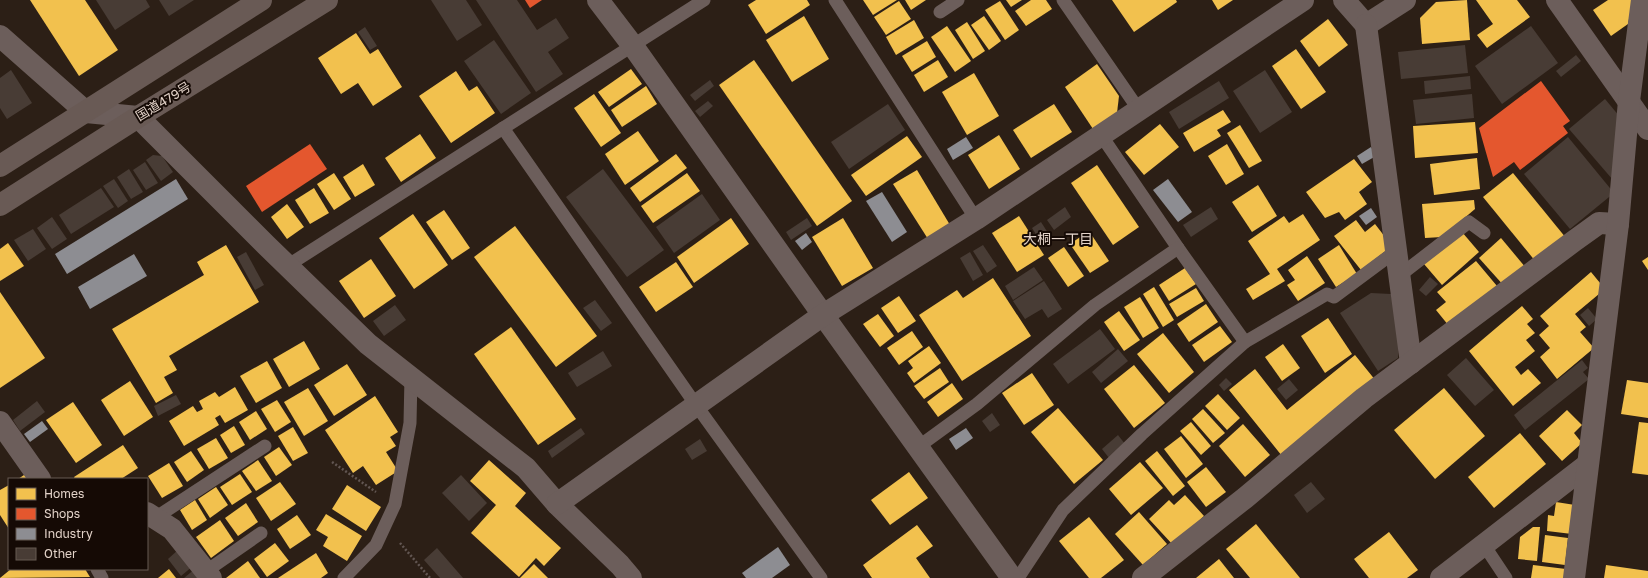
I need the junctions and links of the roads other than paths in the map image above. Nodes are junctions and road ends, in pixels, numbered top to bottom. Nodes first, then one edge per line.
1 (261, 0) edge
2 (328, 0) edge
3 (598, 0) edge
4 (704, 0) edge
5 (835, 0) edge
6 (958, 0) edge
7 (1063, 0) edge
8 (1303, 0) edge
9 (1344, 0) edge
10 (1405, 0) edge
11 (1557, 0) edge
12 (1642, 0) edge
13 (940, 12) dead end
14 (1366, 25) junction
15 (0, 36) edge
16 (633, 46) junction
17 (1648, 88) edge
18 (1629, 101) junction
19 (1139, 110) junction
20 (86, 112) junction
21 (138, 116) junction
22 (503, 128) junction
23 (1648, 129) edge
24 (1101, 135) junction
25 (0, 166) edge
26 (0, 204) edge
27 (976, 219) junction
28 (1618, 224) junction
29 (1484, 233) dead end
30 (1178, 248) junction
31 (1396, 251) junction
32 (287, 266) junction
33 (1399, 276) junction
34 (823, 315) junction
35 (1245, 342) junction
36 (1411, 363) junction
37 (411, 377) junction
38 (696, 406) junction
39 (0, 422) edge
40 (265, 446) dead end
41 (918, 447) junction
42 (1587, 465) junction
43 (39, 478) edge
44 (557, 504) junction
45 (151, 516) edge
46 (261, 533) dead end
47 (1484, 545) junction
48 (208, 575) edge
49 (344, 578) edge
50 (631, 578) edge
51 (821, 578) edge
52 (1012, 578) edge
53 (1018, 578) edge
54 (1142, 578) edge
55 (1442, 578) edge
56 (1506, 578) edge
57 (1574, 578) edge

1 - 20 highway
2 - 21 highway, 国道479号
3 - 16 street
4 - 16 lane
5 - 27 lane
6 - 13 lane
7 - 19 lane
8 - 19 street
9 - 14 street
10 - 14 street
11 - 18 street
12 - 18 street
14 - 31 street
15 - 20 street
16 - 22 lane
16 - 34 street
17 - 18 street
18 - 23 street
18 - 28 street
19 - 24 street
20 - 21 street
20 - 25 highway
21 - 26 highway, 国道479号
21 - 32 street
22 - 32 lane
22 - 38 lane
24 - 27 street
24 - 30 lane
27 - 34 street
28 - 36 street
28 - 42 street
29 - 33 lane
30 - 35 lane
30 - 41 lane
31 - 33 street
31 - 35 lane
32 - 37 street
33 - 36 street
34 - 38 street
34 - 41 street
35 - 53 lane
36 - 54 street
37 - 44 street
37 - 49 lane
38 - 44 street
38 - 51 lane
39 - 43 street
40 - 45 lane
41 - 52 street
42 - 47 street
42 - 57 street
44 - 50 street
45 - 48 street
46 - 48 lane
47 - 55 street
47 - 56 lane

